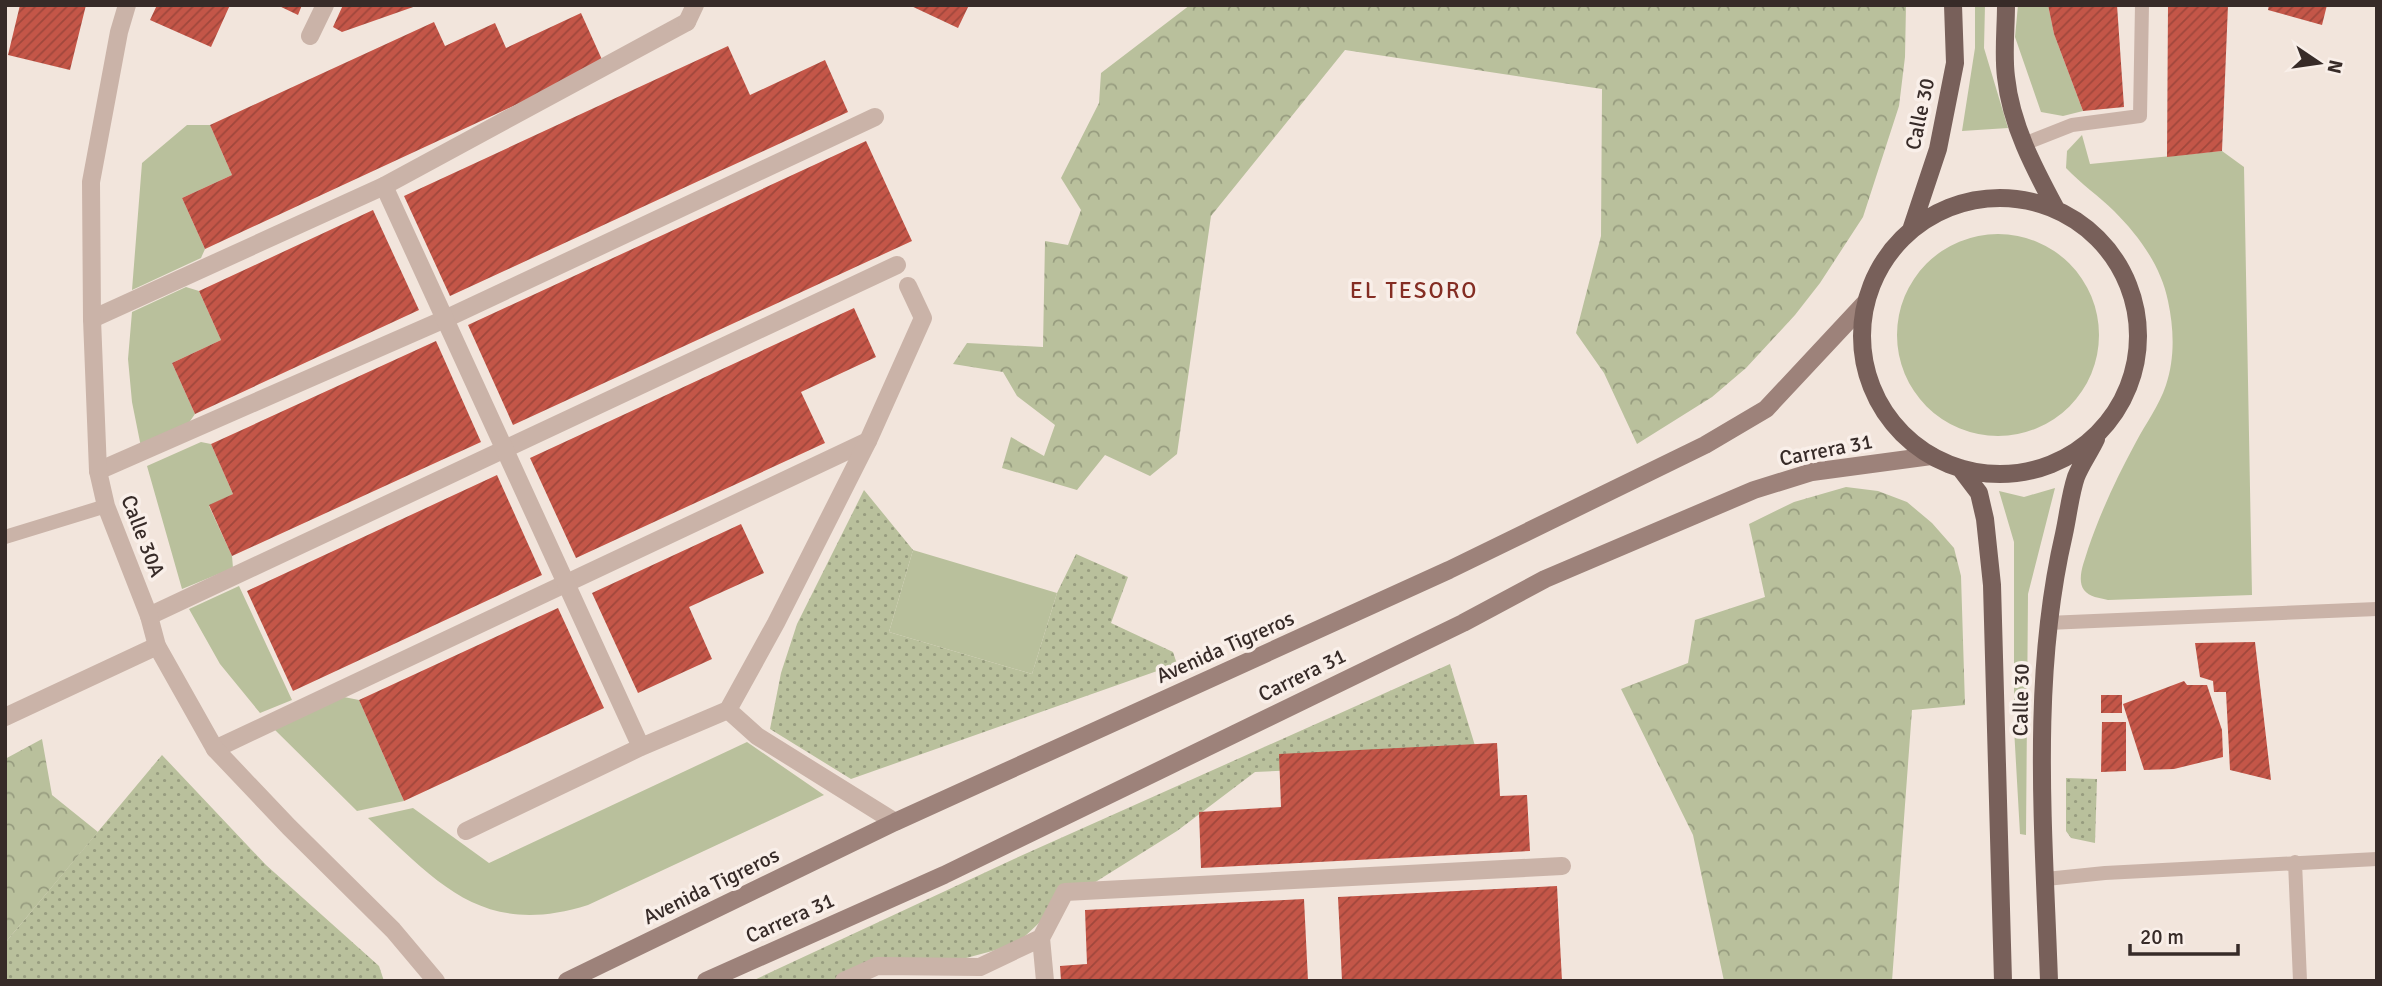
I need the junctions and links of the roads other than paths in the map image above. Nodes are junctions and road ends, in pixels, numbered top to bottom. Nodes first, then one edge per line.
1 (127, 5) edge
2 (325, 5) edge
3 (1953, 5) edge
4 (2006, 5) edge
5 (2142, 5) edge
6 (691, 13) edge
7 (310, 36) dead end
8 (875, 117) dead end
9 (2024, 144) junction
10 (384, 186) junction
11 (2056, 209) junction
12 (1911, 230) junction
13 (897, 265) dead end
14 (908, 286) dead end
15 (1866, 302) junction
16 (92, 319) junction
17 (445, 319) junction
18 (2101, 430) junction
19 (868, 441) junction
20 (504, 448) junction
21 (1931, 456) junction
22 (1960, 468) junction
23 (98, 471) junction
24 (106, 506) junction
25 (5, 537) edge
26 (566, 582) junction
27 (2377, 609) edge
28 (149, 616) junction
29 (2047, 623) junction
30 (157, 646) junction
31 (728, 710) junction
32 (5, 717) edge
33 (641, 747) junction
34 (215, 750) junction
35 (895, 822) junction
36 (466, 831) dead end
37 (2377, 859) edge
38 (2295, 862) junction
39 (1562, 866) dead end
40 (2046, 879) junction
41 (1041, 938) junction
42 (436, 981) edge
43 (567, 981) edge
44 (706, 981) edge
45 (844, 981) edge
46 (1045, 981) edge
47 (2003, 981) edge
48 (2049, 981) edge
49 (2301, 981) edge

1 - 16 street, Calle 30A
2 - 7 street
3 - 12 main road, Calle 30
4 - 9 main road
5 - 9 lane
6 - 10 street
8 - 17 street
9 - 11 main road
10 - 16 street
10 - 17 street
11 - 12 main road
11 - 18 main road
12 - 15 main road
13 - 20 street
14 - 19 street
15 - 21 main road
15 - 35 main road, Avenida Tigreros
16 - 23 street, Calle 30A
17 - 20 street
17 - 23 street
18 - 22 main road
18 - 29 main road, Calle 30
19 - 26 street
19 - 31 street
20 - 26 street
20 - 28 street
21 - 22 main road
21 - 44 main road, Carrera 31
22 - 47 main road, Calle 30
23 - 24 street, Calle 30A
24 - 25 lane
24 - 28 street, Calle 30A
26 - 33 street
26 - 34 street
27 - 29 lane
28 - 30 street, Calle 30A
29 - 40 main road, Calle 30
30 - 32 street
30 - 34 street, Calle 30A
31 - 33 street
31 - 35 street
33 - 36 street
34 - 42 street, Calle 30A
35 - 43 main road, Avenida Tigreros
37 - 38 lane
38 - 40 lane
38 - 49 lane
39 - 41 street
40 - 48 main road, Calle 30
41 - 45 street
41 - 46 street

